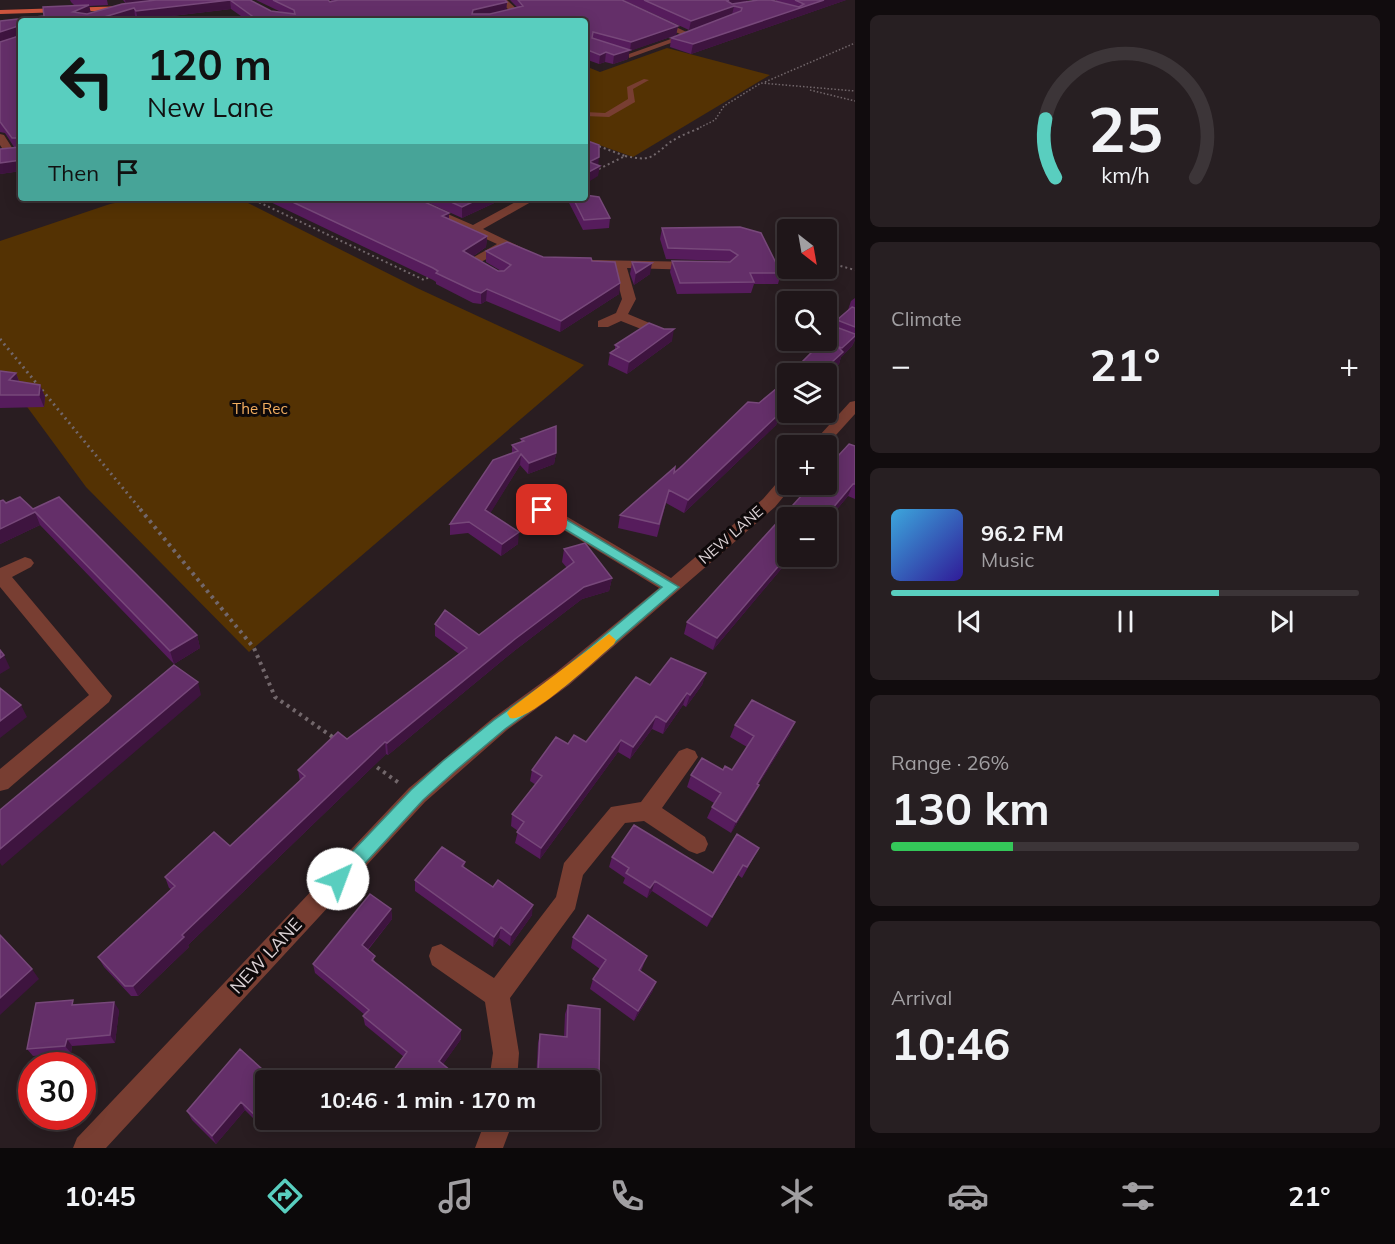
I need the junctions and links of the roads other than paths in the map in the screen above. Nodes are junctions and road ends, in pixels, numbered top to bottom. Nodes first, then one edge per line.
1 (612, 0) edge
2 (507, 1) edge
3 (132, 8) edge
4 (0, 12) edge
5 (494, 18) edge
6 (628, 55) edge
7 (646, 80) dead end
8 (588, 114) edge
9 (0, 137) edge
10 (11, 154) edge
11 (409, 201) edge
12 (526, 201) edge
13 (474, 229) junction
14 (506, 243) junction
15 (540, 258) edge
16 (578, 263) edge
17 (619, 264) junction
18 (706, 266) edge
19 (502, 277) edge
20 (621, 316) junction
21 (603, 324) dead end
22 (668, 336) edge
23 (855, 405) edge
24 (828, 435) edge
25 (777, 494) edge
26 (542, 510) dead end
27 (26, 563) dead end
28 (1, 576) edge
29 (672, 587) junction
30 (687, 757) dead end
31 (0, 783) edge
32 (647, 812) junction
33 (697, 844) dead end
34 (441, 956) dead end
35 (497, 995) junction
36 (504, 1070) edge
37 (496, 1130) edge
38 (87, 1148) edge
39 (489, 1148) edge

1 - 6 street
2 - 5 street
3 - 4 main road
7 - 8 lane
9 - 10 street
11 - 13 street
12 - 13 street
13 - 14 street
14 - 15 street
14 - 19 street
16 - 17 street
17 - 18 street
17 - 20 street
20 - 21 street
20 - 22 street
23 - 24 street
25 - 29 street, NEW LANE
26 - 29 street
27 - 28 street
28 - 31 street
29 - 38 street, NEW LANE
30 - 32 street
32 - 33 street
32 - 35 street
34 - 35 street
35 - 36 street
37 - 39 street

